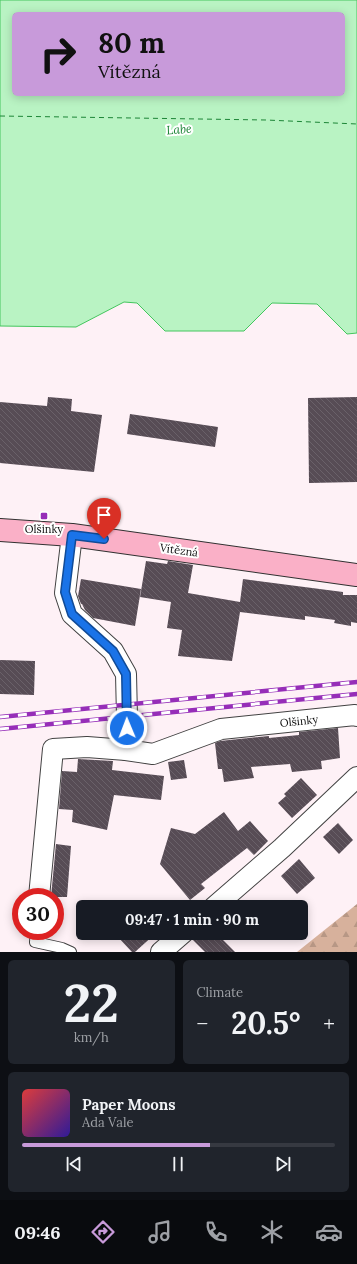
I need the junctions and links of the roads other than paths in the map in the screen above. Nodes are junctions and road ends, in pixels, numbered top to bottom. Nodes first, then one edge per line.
1 (0, 530) edge
2 (72, 535) junction
3 (357, 575) edge
4 (357, 716) edge
5 (126, 750) junction
6 (357, 777) edge
7 (40, 888) edge
8 (222, 900) edge
9 (35, 940) edge
10 (175, 940) edge
11 (71, 952) edge
12 (161, 952) edge

1 - 2 main road, Vítězná
2 - 3 main road, Vítězná
2 - 5 street
4 - 5 street, Olšinky
5 - 7 street, Olšinky
6 - 8 street
9 - 11 lane
10 - 12 street

